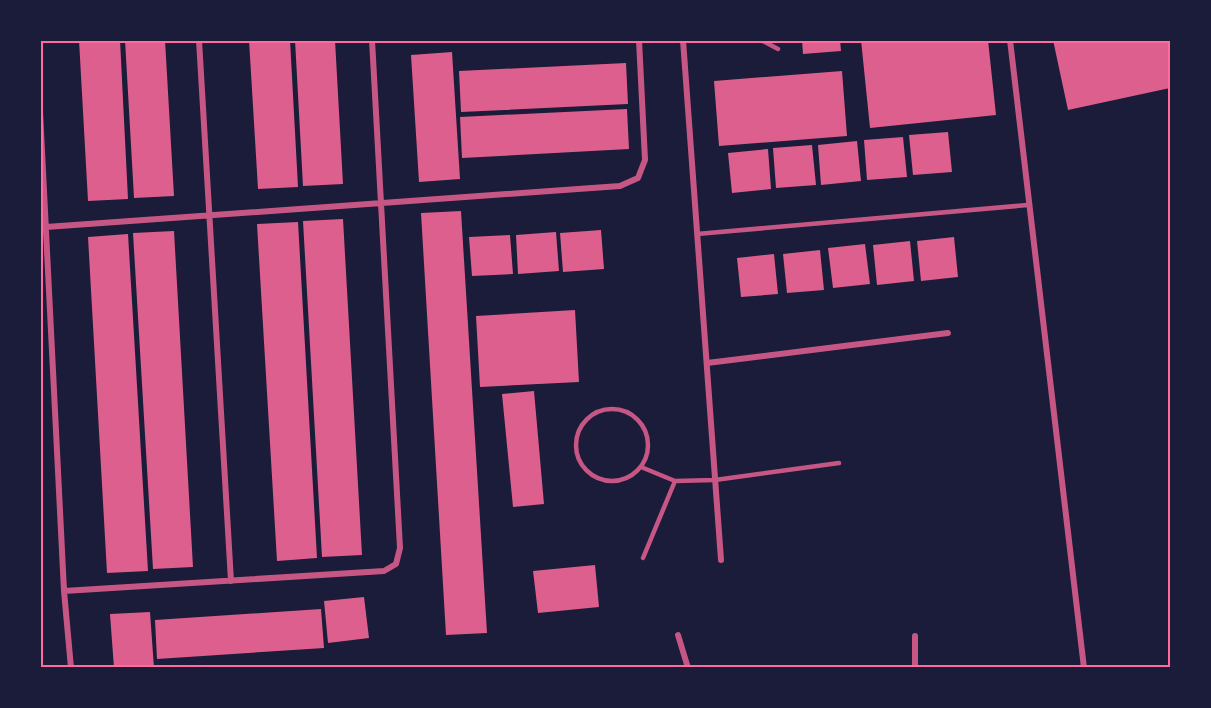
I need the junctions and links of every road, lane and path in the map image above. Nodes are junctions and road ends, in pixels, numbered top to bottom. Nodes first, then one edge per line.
1 (199, 40) edge
2 (377, 40) edge
3 (639, 40) edge
4 (683, 40) edge
5 (761, 40) edge
6 (1010, 40) edge
7 (372, 41) edge
8 (778, 50) dead end
9 (40, 111) edge
10 (381, 203) junction
11 (1028, 205) junction
12 (210, 215) junction
13 (46, 227) junction
14 (697, 234) junction
15 (948, 333) dead end
16 (707, 363) junction
17 (839, 463) dead end
18 (641, 466) junction
19 (715, 480) junction
20 (675, 482) junction
21 (644, 558) dead end
22 (721, 560) dead end
23 (231, 581) junction
24 (64, 591) junction
25 (678, 635) dead end
26 (915, 636) dead end
27 (71, 668) edge
28 (688, 668) edge
29 (915, 668) edge
30 (1084, 668) edge

1 - 12 street
2 - 7 street
3 - 10 street
4 - 14 street
5 - 8 lane
6 - 11 street
7 - 10 street
9 - 13 street
10 - 12 street
10 - 23 street
11 - 14 lane
11 - 30 street
12 - 13 street
12 - 23 street
13 - 24 street
14 - 16 street
15 - 16 street
16 - 19 street
17 - 19 lane
18 - 18 lane
18 - 20 lane
19 - 20 lane
19 - 22 street
20 - 21 lane
23 - 24 street
24 - 27 street
25 - 28 street
26 - 29 street

